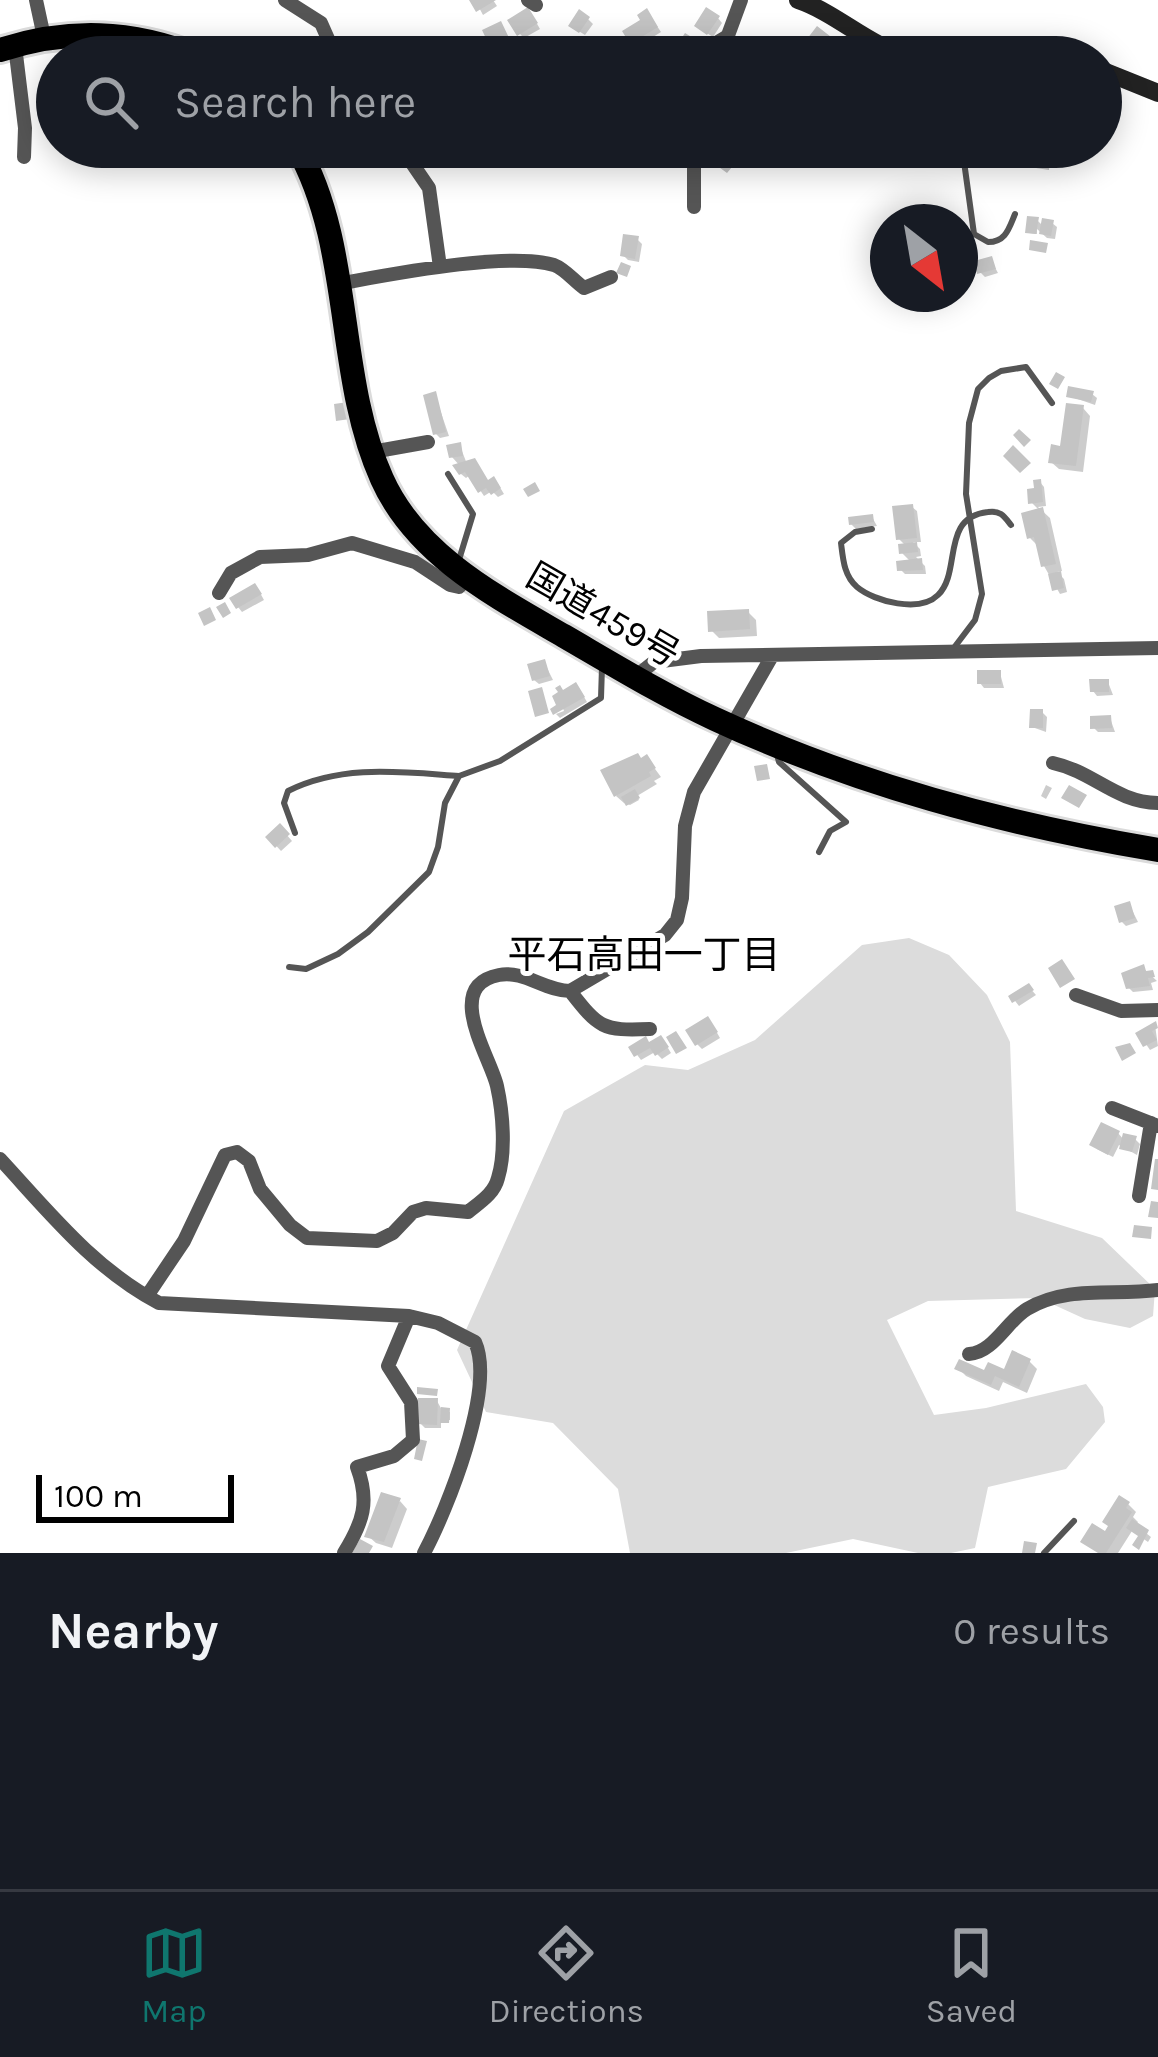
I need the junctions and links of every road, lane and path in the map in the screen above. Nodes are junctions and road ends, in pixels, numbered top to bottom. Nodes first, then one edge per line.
1 (36, 0) edge
2 (285, 0) edge
3 (798, 0) edge
4 (739, 4) edge
5 (746, 24) dead end
6 (728, 32) junction
7 (44, 36) edge
8 (328, 36) edge
9 (721, 36) edge
10 (727, 36) edge
11 (864, 36) edge
12 (36, 39) edge
13 (7, 48) edge
14 (1122, 78) edge
15 (1158, 93) edge
16 (24, 157) dead end
17 (308, 168) edge
18 (415, 168) edge
19 (694, 168) edge
20 (965, 168) edge
21 (694, 207) dead end
22 (1016, 214) dead end
23 (440, 267) junction
24 (610, 277) dead end
25 (337, 284) junction
26 (1052, 403) dead end
27 (428, 442) dead end
28 (372, 452) junction
29 (448, 475) dead end
30 (968, 520) junction
31 (1010, 525) dead end
32 (872, 530) dead end
33 (463, 572) junction
34 (219, 593) dead end
35 (1158, 648) edge
36 (951, 652) junction
37 (772, 656) junction
38 (602, 658) junction
39 (635, 677) junction
40 (733, 727) junction
41 (775, 745) junction
42 (1053, 764) dead end
43 (459, 776) junction
44 (1158, 803) edge
45 (295, 833) dead end
46 (1158, 850) edge
47 (819, 852) dead end
48 (289, 967) dead end
49 (570, 991) junction
50 (1076, 994) dead end
51 (1158, 1010) edge
52 (650, 1029) dead end
53 (1112, 1108) dead end
54 (1155, 1124) edge
55 (0, 1159) edge
56 (1139, 1196) dead end
57 (1158, 1290) edge
58 (147, 1296) junction
59 (409, 1316) junction
60 (969, 1354) dead end
61 (1074, 1521) dead end
62 (344, 1553) edge
63 (424, 1553) edge
64 (1044, 1553) edge

1 - 7 street
2 - 8 street
3 - 11 main road
4 - 5 lane
4 - 6 street
6 - 9 lane
6 - 10 street
12 - 13 highway
13 - 16 street
14 - 15 main road
17 - 25 highway, 国道459号
18 - 23 street
19 - 21 street
20 - 22 lane
23 - 24 street
23 - 25 street
25 - 28 highway, 国道459号
26 - 30 lane
27 - 28 street
28 - 33 highway, 国道459号
29 - 33 lane
30 - 31 lane
30 - 32 lane
30 - 36 lane
33 - 34 street
33 - 38 highway, 国道459号
35 - 36 street
36 - 37 street
37 - 39 street
37 - 40 street
38 - 39 highway, 国道459号
38 - 43 lane
39 - 40 highway, 国道459号
40 - 41 highway, 国道459号
40 - 49 street
41 - 46 highway, 国道459号
41 - 47 lane
42 - 44 street
43 - 45 lane
43 - 48 lane
49 - 52 street
49 - 58 street
50 - 51 street
53 - 54 street
54 - 56 street
55 - 58 street
57 - 60 street
58 - 59 street
59 - 62 street
59 - 63 street
61 - 64 lane

